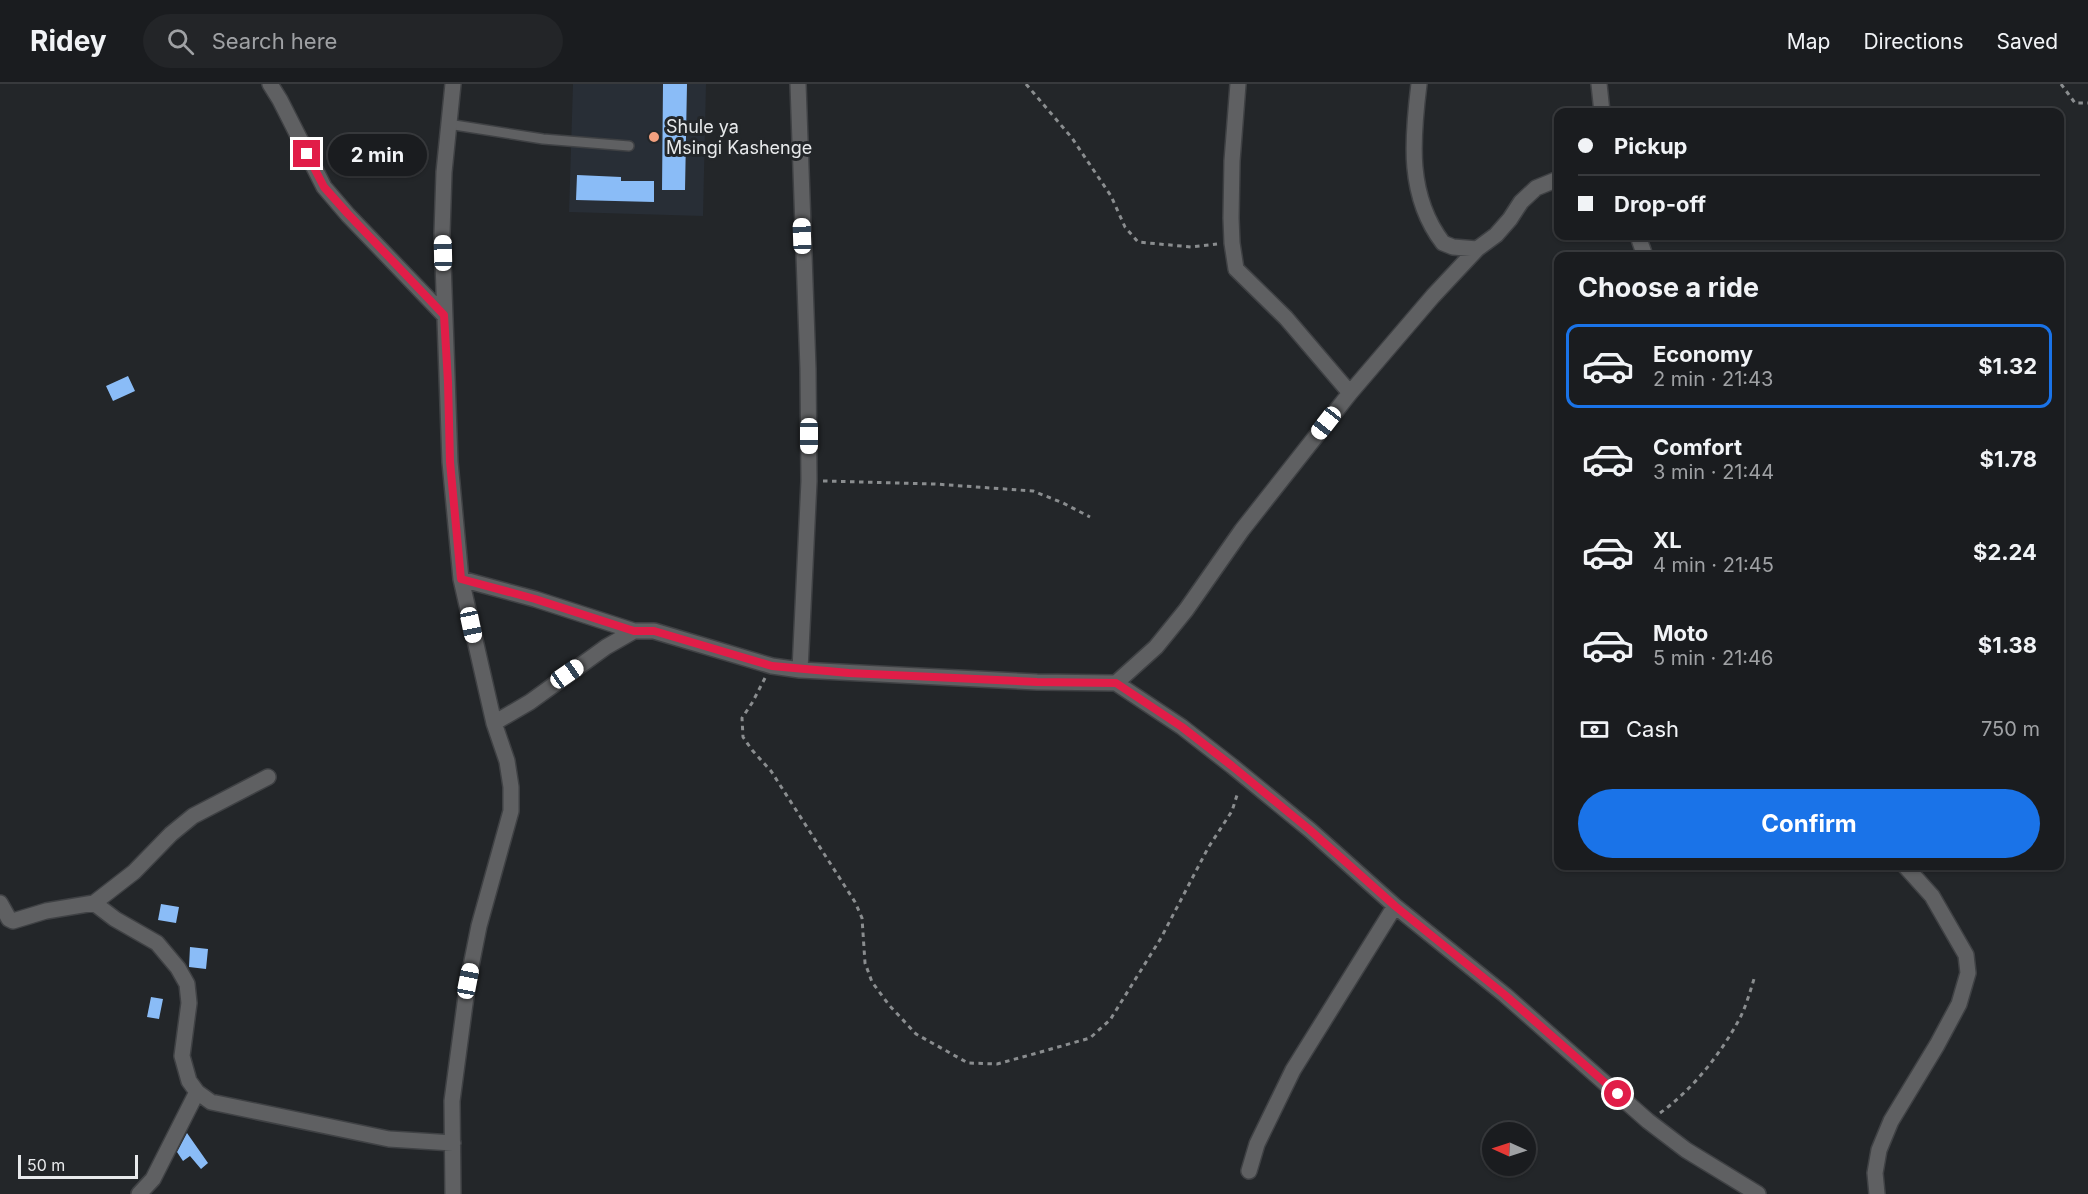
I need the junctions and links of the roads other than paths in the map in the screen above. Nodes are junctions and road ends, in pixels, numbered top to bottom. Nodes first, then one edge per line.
1 (270, 84) edge
2 (453, 84) edge
3 (798, 84) edge
4 (1238, 84) edge
5 (1419, 84) edge
6 (1599, 84) edge
7 (1602, 108) edge
8 (447, 124) junction
9 (629, 146) dead end
10 (1554, 181) edge
11 (1477, 249) junction
12 (444, 315) junction
13 (1350, 393) junction
14 (461, 579) junction
15 (634, 631) junction
16 (800, 670) junction
17 (1116, 683) junction
18 (494, 723) junction
19 (268, 777) dead end
20 (1909, 870) edge
21 (94, 903) junction
22 (1395, 906) junction
23 (2, 912) edge
24 (197, 1092) junction
25 (453, 1143) junction
26 (1249, 1171) dead end
27 (139, 1194) edge
28 (453, 1194) edge
29 (1758, 1194) edge
30 (1877, 1194) edge

1 - 12 street
2 - 8 street
3 - 16 street
4 - 13 street
5 - 11 street
6 - 7 street
8 - 9 lane
8 - 12 street
10 - 11 street
11 - 13 street
12 - 14 street
13 - 17 street
14 - 15 street
14 - 18 street
15 - 16 street
15 - 18 street
16 - 17 street
17 - 22 street
18 - 25 street
19 - 21 street
20 - 30 street
21 - 23 street
21 - 24 street
22 - 26 street
22 - 29 street
24 - 25 street
24 - 27 street
25 - 28 street

